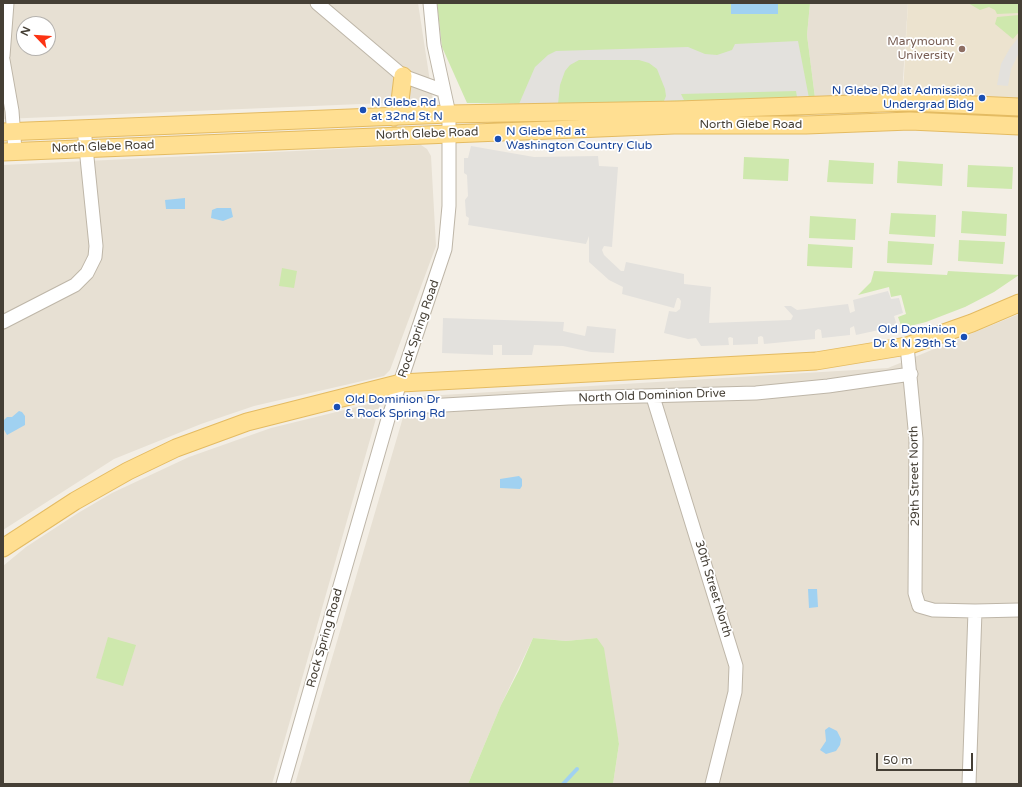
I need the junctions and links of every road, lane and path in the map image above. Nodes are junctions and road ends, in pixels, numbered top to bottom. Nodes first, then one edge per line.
1 (7, 3) edge
2 (317, 3) edge
3 (430, 3) edge
4 (3, 56) edge
5 (3, 60) edge
6 (403, 76) junction
7 (444, 90) junction
8 (1019, 107) edge
9 (449, 114) junction
10 (394, 116) junction
11 (1019, 126) edge
12 (84, 128) junction
13 (8, 132) edge
14 (449, 133) junction
15 (85, 148) junction
16 (9, 151) edge
17 (1016, 303) edge
18 (3, 322) edge
19 (907, 346) junction
20 (910, 374) junction
21 (401, 383) junction
22 (654, 397) junction
23 (392, 408) junction
24 (3, 548) edge
25 (1019, 610) edge
26 (975, 611) junction
27 (283, 784) edge
28 (712, 784) edge
29 (969, 784) edge

1 - 4 street
2 - 6 street
3 - 7 street, Rock Spring Road
5 - 13 street
6 - 7 street
6 - 10 main road
7 - 9 street, Rock Spring Road
8 - 9 main road, North Glebe Road
9 - 10 main road, North Glebe Road
9 - 14 street, Rock Spring Road
10 - 12 main road, North Glebe Road
11 - 14 main road, North Glebe Road
12 - 13 main road, North Glebe Road
12 - 15 street
13 - 16 street
14 - 15 main road, North Glebe Road
14 - 21 street, Rock Spring Road
15 - 16 main road, North Glebe Road
15 - 18 street
17 - 19 main road
19 - 20 street, 29th Street North
19 - 21 main road
20 - 22 street, North Old Dominion Drive
20 - 26 street, 29th Street North
21 - 23 street, Rock Spring Road
21 - 24 main road
22 - 23 street, North Old Dominion Drive
22 - 28 street, 30th Street North
23 - 27 street, Rock Spring Road
25 - 26 street
26 - 29 street

